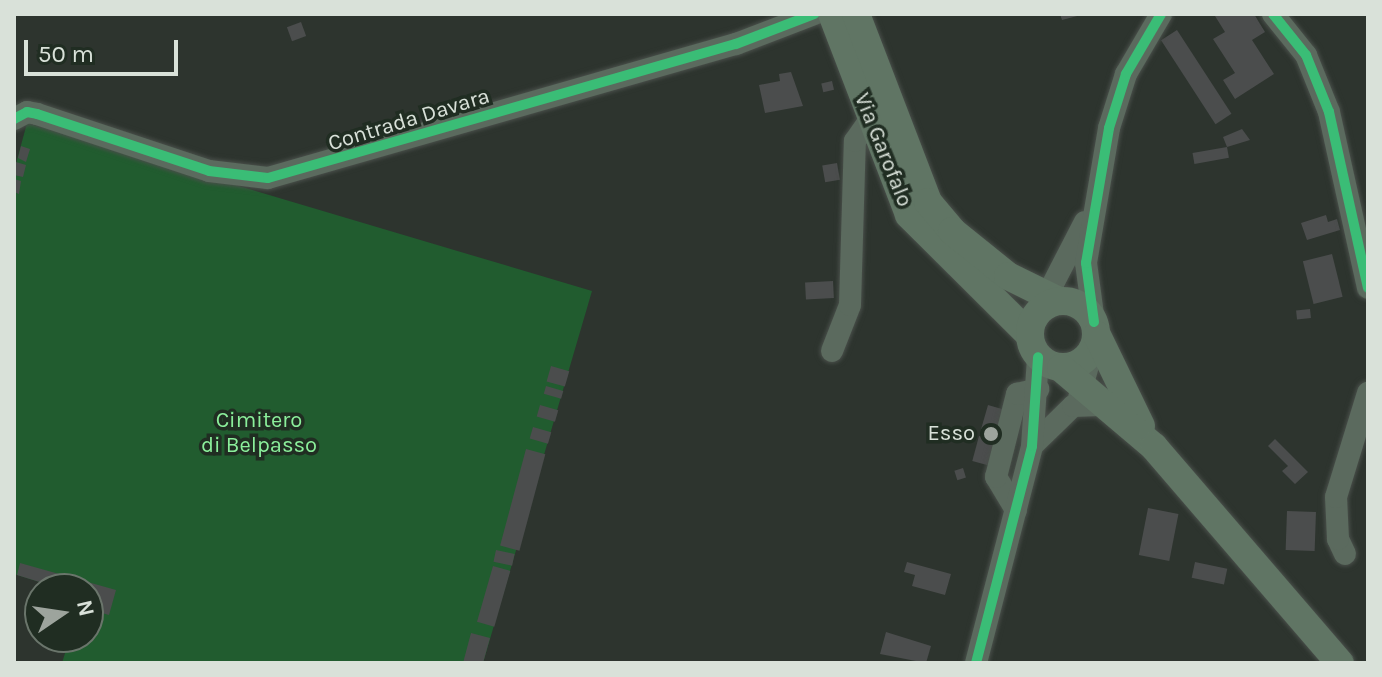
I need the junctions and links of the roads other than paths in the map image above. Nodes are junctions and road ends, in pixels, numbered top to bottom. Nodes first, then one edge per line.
1 (814, 14) edge
2 (832, 14) edge
3 (856, 14) edge
4 (1161, 14) edge
5 (1273, 14) edge
6 (14, 119) edge
7 (869, 121) junction
8 (1092, 206) junction
9 (1066, 260) junction
10 (1008, 276) junction
11 (1368, 288) edge
12 (1045, 327) junction
13 (1095, 335) junction
14 (832, 351) dead end
15 (1038, 389) junction
16 (1368, 393) edge
17 (1086, 399) junction
18 (1032, 446) junction
19 (1154, 447) junction
20 (1016, 510) junction
21 (1345, 554) dead end
22 (976, 663) edge
23 (1340, 663) edge

1 - 6 street, Contrada Davara
2 - 7 main road, Via Garofalo
3 - 10 main road, Via Garofalo
4 - 8 street
5 - 11 street
7 - 12 main road, Via Garofalo
7 - 14 street
8 - 9 street
8 - 13 street
9 - 10 street
9 - 12 street
10 - 12 main road, Via Garofalo
12 - 13 main road
12 - 13 main road
12 - 15 street
12 - 17 main road
13 - 17 street
13 - 19 main road
15 - 18 street
15 - 20 street
16 - 21 street
17 - 18 street
17 - 19 main road
18 - 20 street
19 - 23 main road
20 - 22 street

